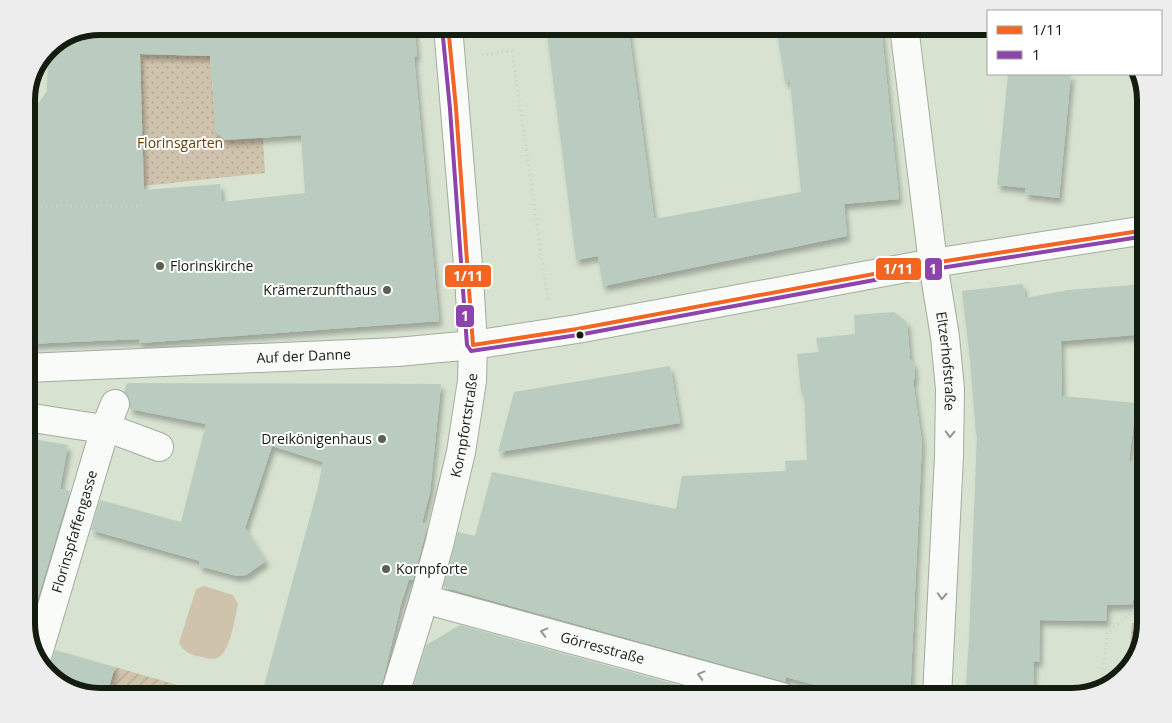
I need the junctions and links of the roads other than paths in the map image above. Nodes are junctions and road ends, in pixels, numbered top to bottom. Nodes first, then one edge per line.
1 (449, 35) edge
2 (905, 35) edge
3 (1137, 231) edge
4 (933, 264) junction
5 (473, 345) junction
6 (35, 368) edge
7 (115, 404) dead end
8 (35, 419) edge
9 (105, 429) junction
10 (159, 447) dead end
11 (424, 599) junction
12 (40, 647) edge
13 (397, 688) edge
14 (749, 688) edge
15 (937, 688) edge

1 - 5 street, Kornpfortstraße
2 - 4 street, Eltzerhofstraße
3 - 4 street, Auf der Danne
4 - 5 street, Auf der Danne
4 -> 15 street, Eltzerhofstraße
5 - 6 street, Auf der Danne
5 - 11 street, Kornpfortstraße
7 - 9 street, Florinspfaffengasse
8 - 9 street
9 - 10 street
9 - 12 street, Florinspfaffengasse
11 - 13 street, Kornpfortstraße
14 -> 11 street, Görresstraße

